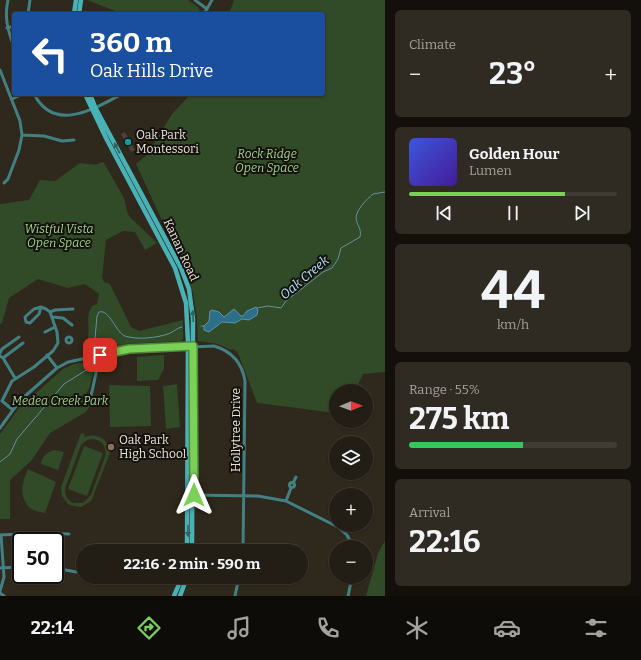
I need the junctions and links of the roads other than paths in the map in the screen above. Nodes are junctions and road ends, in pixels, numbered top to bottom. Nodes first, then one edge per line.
1 (8, 0) edge
2 (30, 0) edge
3 (76, 0) edge
4 (81, 0) edge
5 (195, 0) edge
6 (212, 0) edge
7 (207, 9) junction
8 (28, 12) edge
9 (74, 12) edge
10 (80, 12) edge
11 (205, 12) edge
12 (12, 27) edge
13 (7, 28) junction
14 (12, 42) edge
15 (0, 70) edge
16 (19, 96) edge
17 (36, 96) edge
18 (86, 96) edge
19 (90, 96) edge
20 (118, 96) edge
21 (12, 99) junction
22 (93, 108) junction
23 (22, 135) junction
24 (74, 140) dead end
25 (4, 183) dead end
26 (41, 307) junction
27 (73, 309) dead end
28 (50, 312) junction
29 (52, 318) junction
30 (72, 326) dead end
31 (55, 327) junction
32 (44, 332) dead end
33 (19, 338) dead end
34 (67, 342) dead end
35 (23, 343) dead end
36 (58, 343) junction
37 (191, 346) junction
38 (47, 355) junction
39 (100, 355) junction
40 (1, 356) edge
41 (57, 368) junction
42 (15, 378) junction
43 (92, 396) dead end
44 (1, 401) edge
45 (13, 410) junction
46 (0, 428) edge
47 (296, 477) dead end
48 (191, 495) junction
49 (244, 496) junction
50 (286, 501) junction
51 (69, 534) dead end
52 (1, 535) edge
53 (350, 540) edge
54 (188, 544) edge
55 (192, 544) edge
56 (243, 544) edge
57 (12, 567) edge
58 (2, 568) edge
59 (64, 570) edge
60 (76, 572) edge
61 (179, 584) edge
62 (182, 584) edge
63 (184, 584) edge
64 (238, 584) edge
65 (351, 584) edge
66 (0, 592) edge
67 (4, 596) edge
68 (174, 596) edge
69 (180, 596) edge
70 (235, 596) edge
71 (348, 596) edge

1 - 13 street
2 - 8 street
3 - 9 main road
4 - 10 main road
5 - 7 street
6 - 7 street
7 - 11 street
12 - 13 street
13 - 14 street
15 - 21 street
16 - 21 street
17 - 22 street
18 - 22 main road, Kanan Road
19 - 22 main road, Kanan Road
20 - 22 street
21 - 23 street
22 - 37 main road, Kanan Road
23 - 24 street
23 - 25 street
26 - 26 street
26 - 28 street
27 - 28 street
28 - 29 street
29 - 30 street
29 - 31 street
31 - 32 street
31 - 36 street
33 - 40 street
34 - 36 street
35 - 40 street
36 - 38 street
37 - 39 street, Hollytree Drive
37 - 48 main road, Kanan Road
37 - 49 street, Hollytree Drive
38 - 41 street
38 - 42 street
39 - 41 street, Hollytree Drive
39 - 43 street
40 - 42 street
41 - 45 street, Hollytree Drive
42 - 44 street
44 - 45 street
45 - 46 street, Hollytree Drive
47 - 50 street
48 - 49 street
48 -> 54 main road, Kanan Road
48 - 55 main road, Kanan Road
49 - 50 street
49 - 56 street, Hollytree Drive
50 - 53 street
51 - 52 street
52 - 58 street
57 - 58 street
58 - 66 street
59 - 60 street
61 - 68 main road
62 - 69 main road
63 - 69 main road
64 - 70 street
65 - 71 street
66 - 67 street

